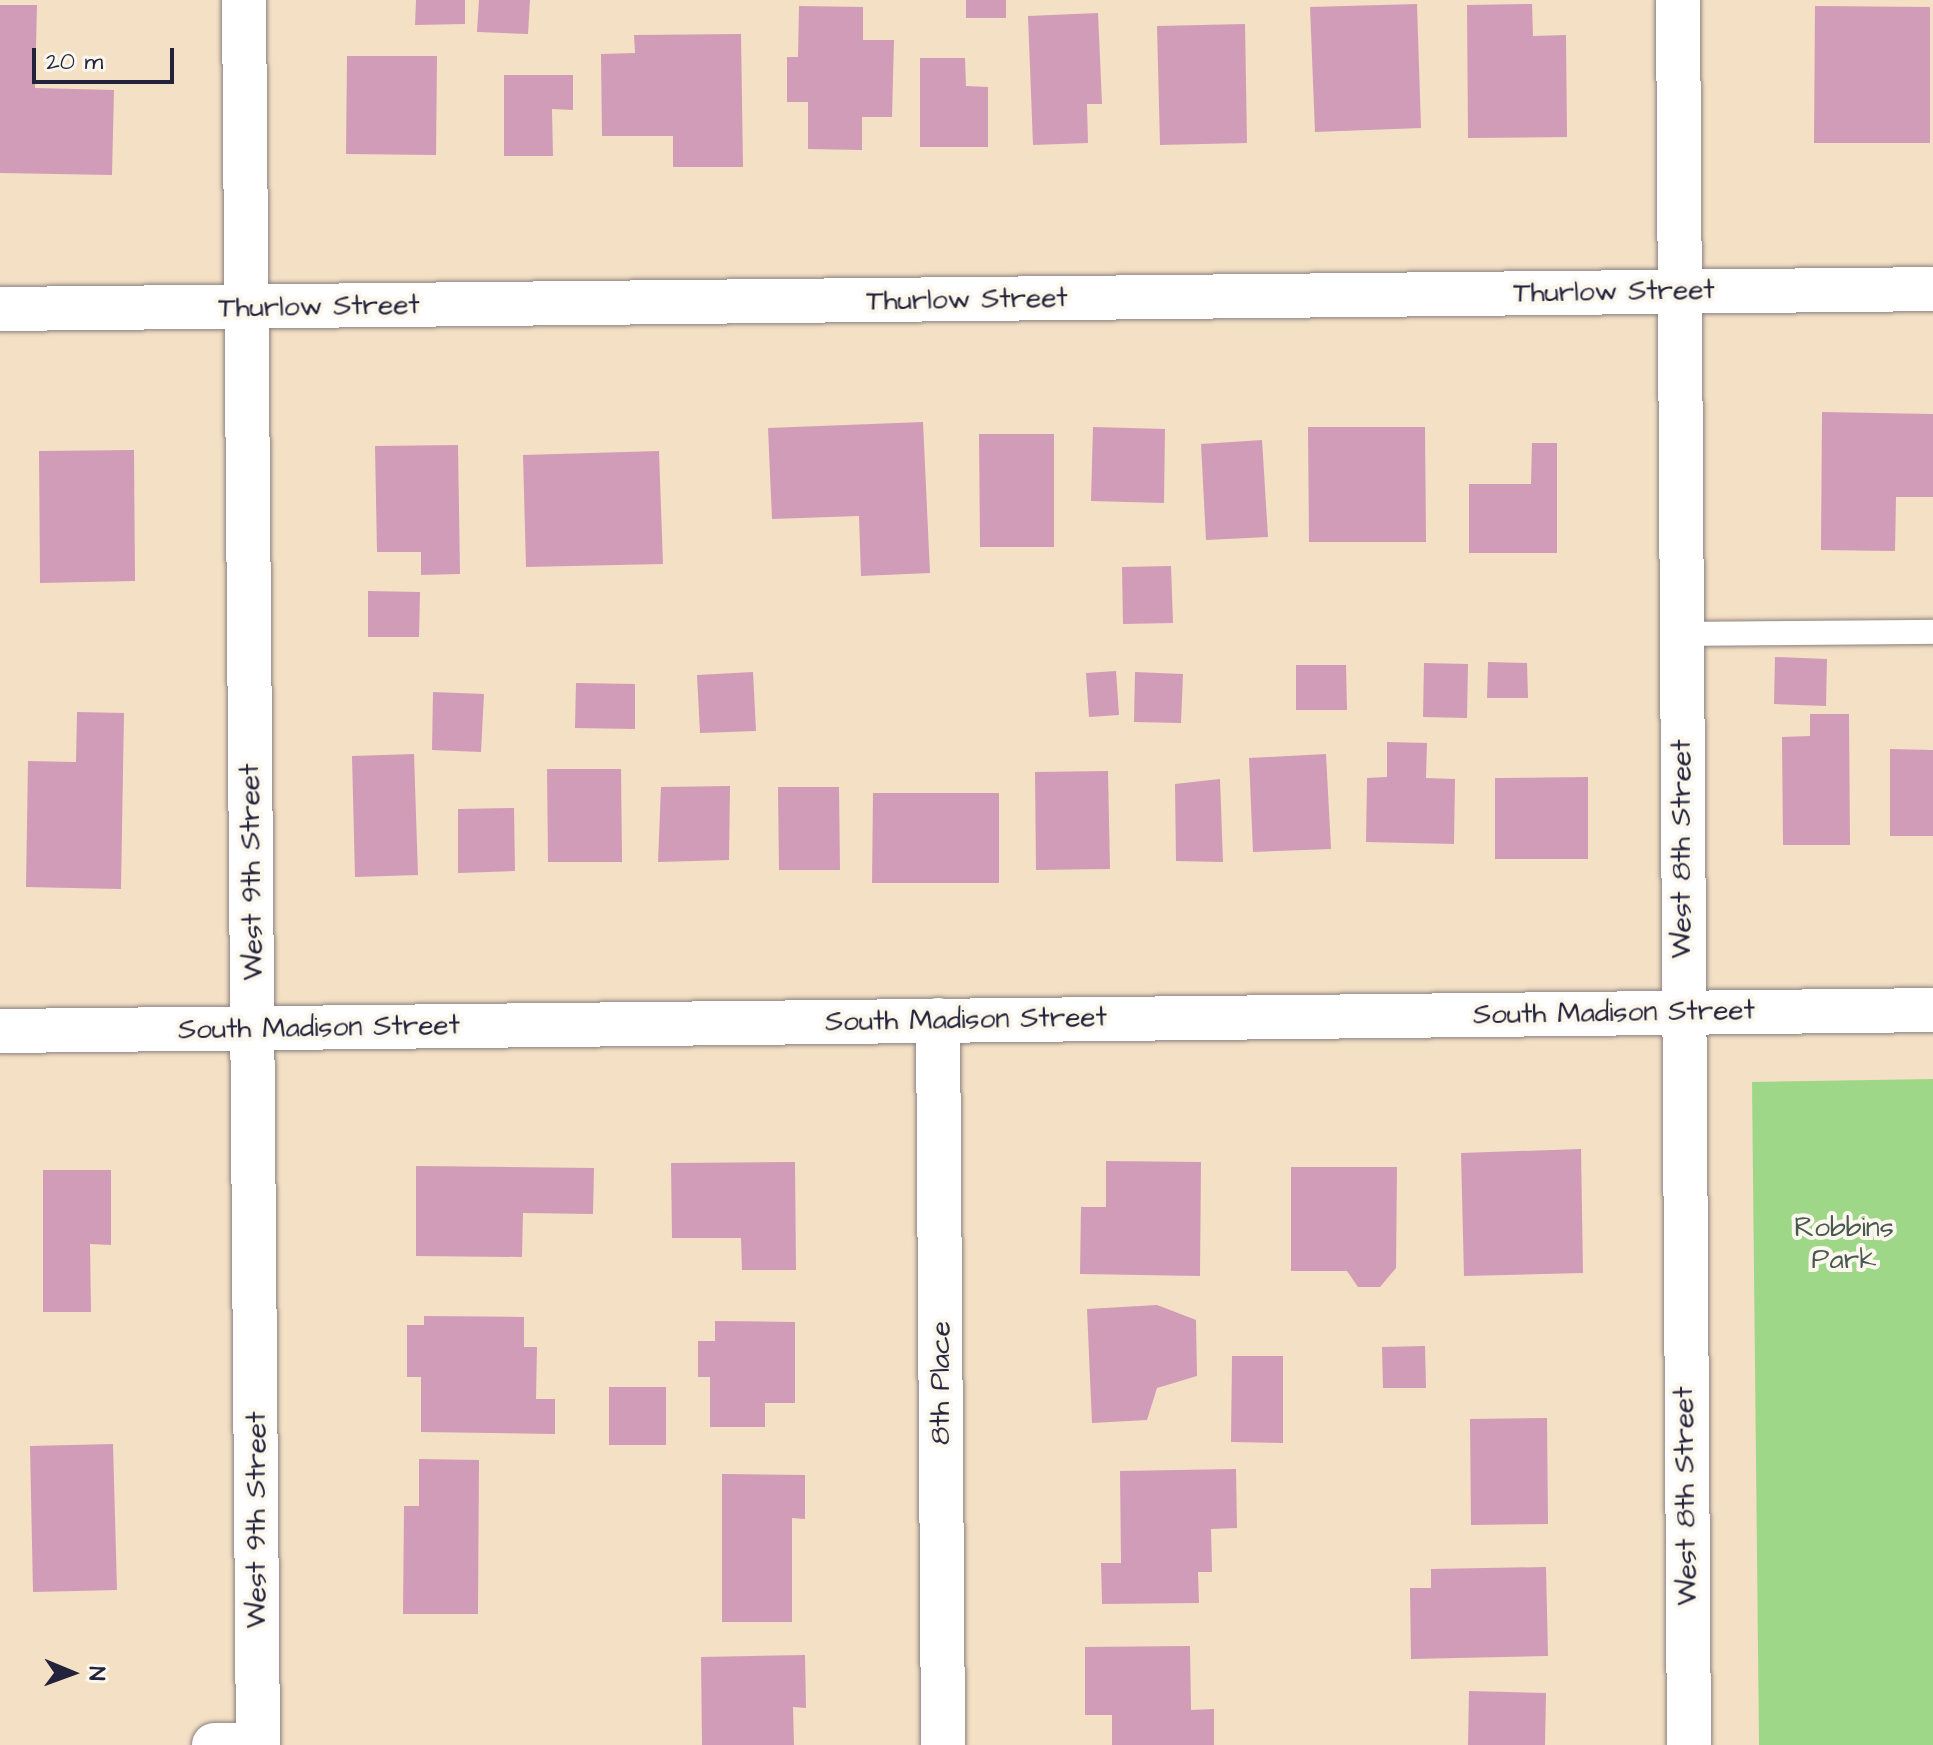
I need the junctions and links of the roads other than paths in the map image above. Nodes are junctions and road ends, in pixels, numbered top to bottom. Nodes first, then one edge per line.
1 (244, 0) edge
2 (1678, 0) edge
3 (1933, 289) edge
4 (1681, 291) junction
5 (247, 308) junction
6 (0, 309) edge
7 (1933, 632) edge
8 (1684, 634) junction
9 (1933, 1010) edge
10 (1681, 1012) junction
11 (938, 1020) junction
12 (253, 1028) junction
13 (0, 1031) edge
14 (214, 1745) edge
15 (258, 1745) edge
16 (943, 1745) edge
17 (1689, 1745) edge

1 - 5 street, West 9th Street
2 - 4 street, West 8th Street
3 - 4 street, Thurlow Street
4 - 5 street, Thurlow Street
4 - 8 street, West 8th Street
5 - 6 street, Thurlow Street
5 - 12 street, West 9th Street
7 - 8 lane
8 - 10 street, West 8th Street
9 - 10 street, South Madison Street
10 - 11 street, South Madison Street
10 - 17 street, West 8th Street
11 - 12 street, South Madison Street
11 - 16 street, 8th Place
12 - 13 street, South Madison Street
12 - 15 street, West 9th Street
14 - 15 street

